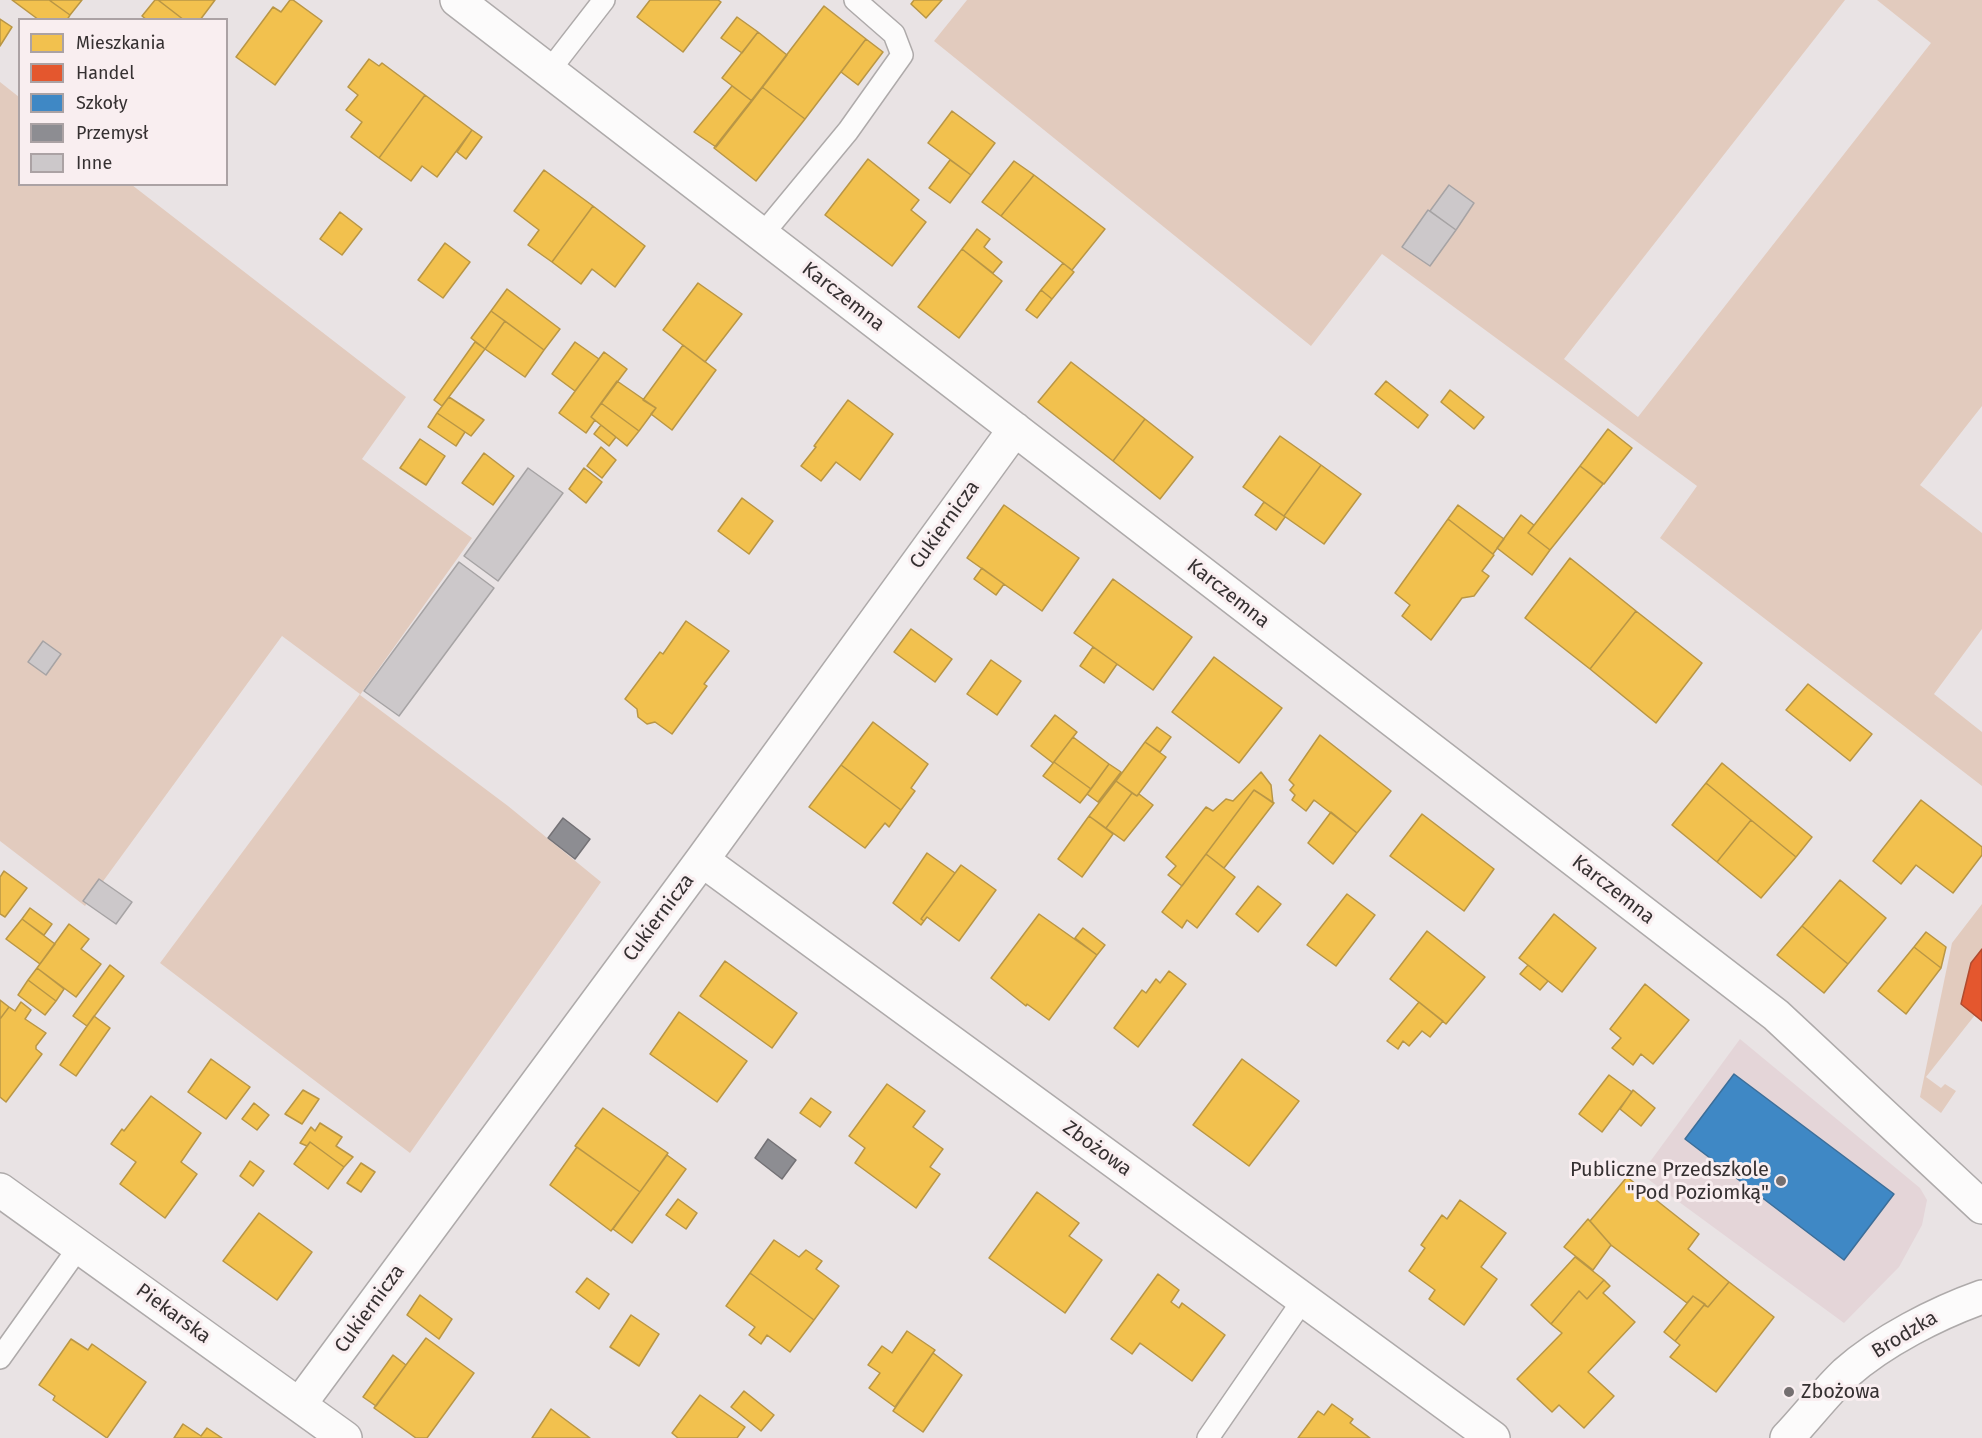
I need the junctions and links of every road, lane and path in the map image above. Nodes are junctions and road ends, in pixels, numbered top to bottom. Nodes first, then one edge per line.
1 (457, 0) edge
2 (604, 0) edge
3 (855, 0) edge
4 (549, 71) junction
5 (762, 235) junction
6 (1015, 429) junction
7 (702, 860) junction
8 (0, 1190) edge
9 (1982, 1208) edge
10 (79, 1247) junction
11 (1982, 1297) edge
12 (1303, 1300) junction
13 (0, 1358) edge
14 (299, 1405) junction
15 (345, 1438) edge
16 (1208, 1438) edge
17 (1493, 1438) edge
18 (1787, 1438) edge

1 - 4 street, Karczemna
2 - 4 lane
3 - 5 lane
4 - 5 street, Karczemna
5 - 6 street, Karczemna
6 - 7 street, Cukiernicza
6 - 9 street, Karczemna
7 - 12 street, Zbożowa
7 - 14 street, Cukiernicza
8 - 10 street, Piekarska
10 - 13 lane
10 - 14 street, Piekarska
11 - 18 street, Brodzka
12 - 16 lane
12 - 17 street, Zbożowa
14 - 15 street, Piekarska

